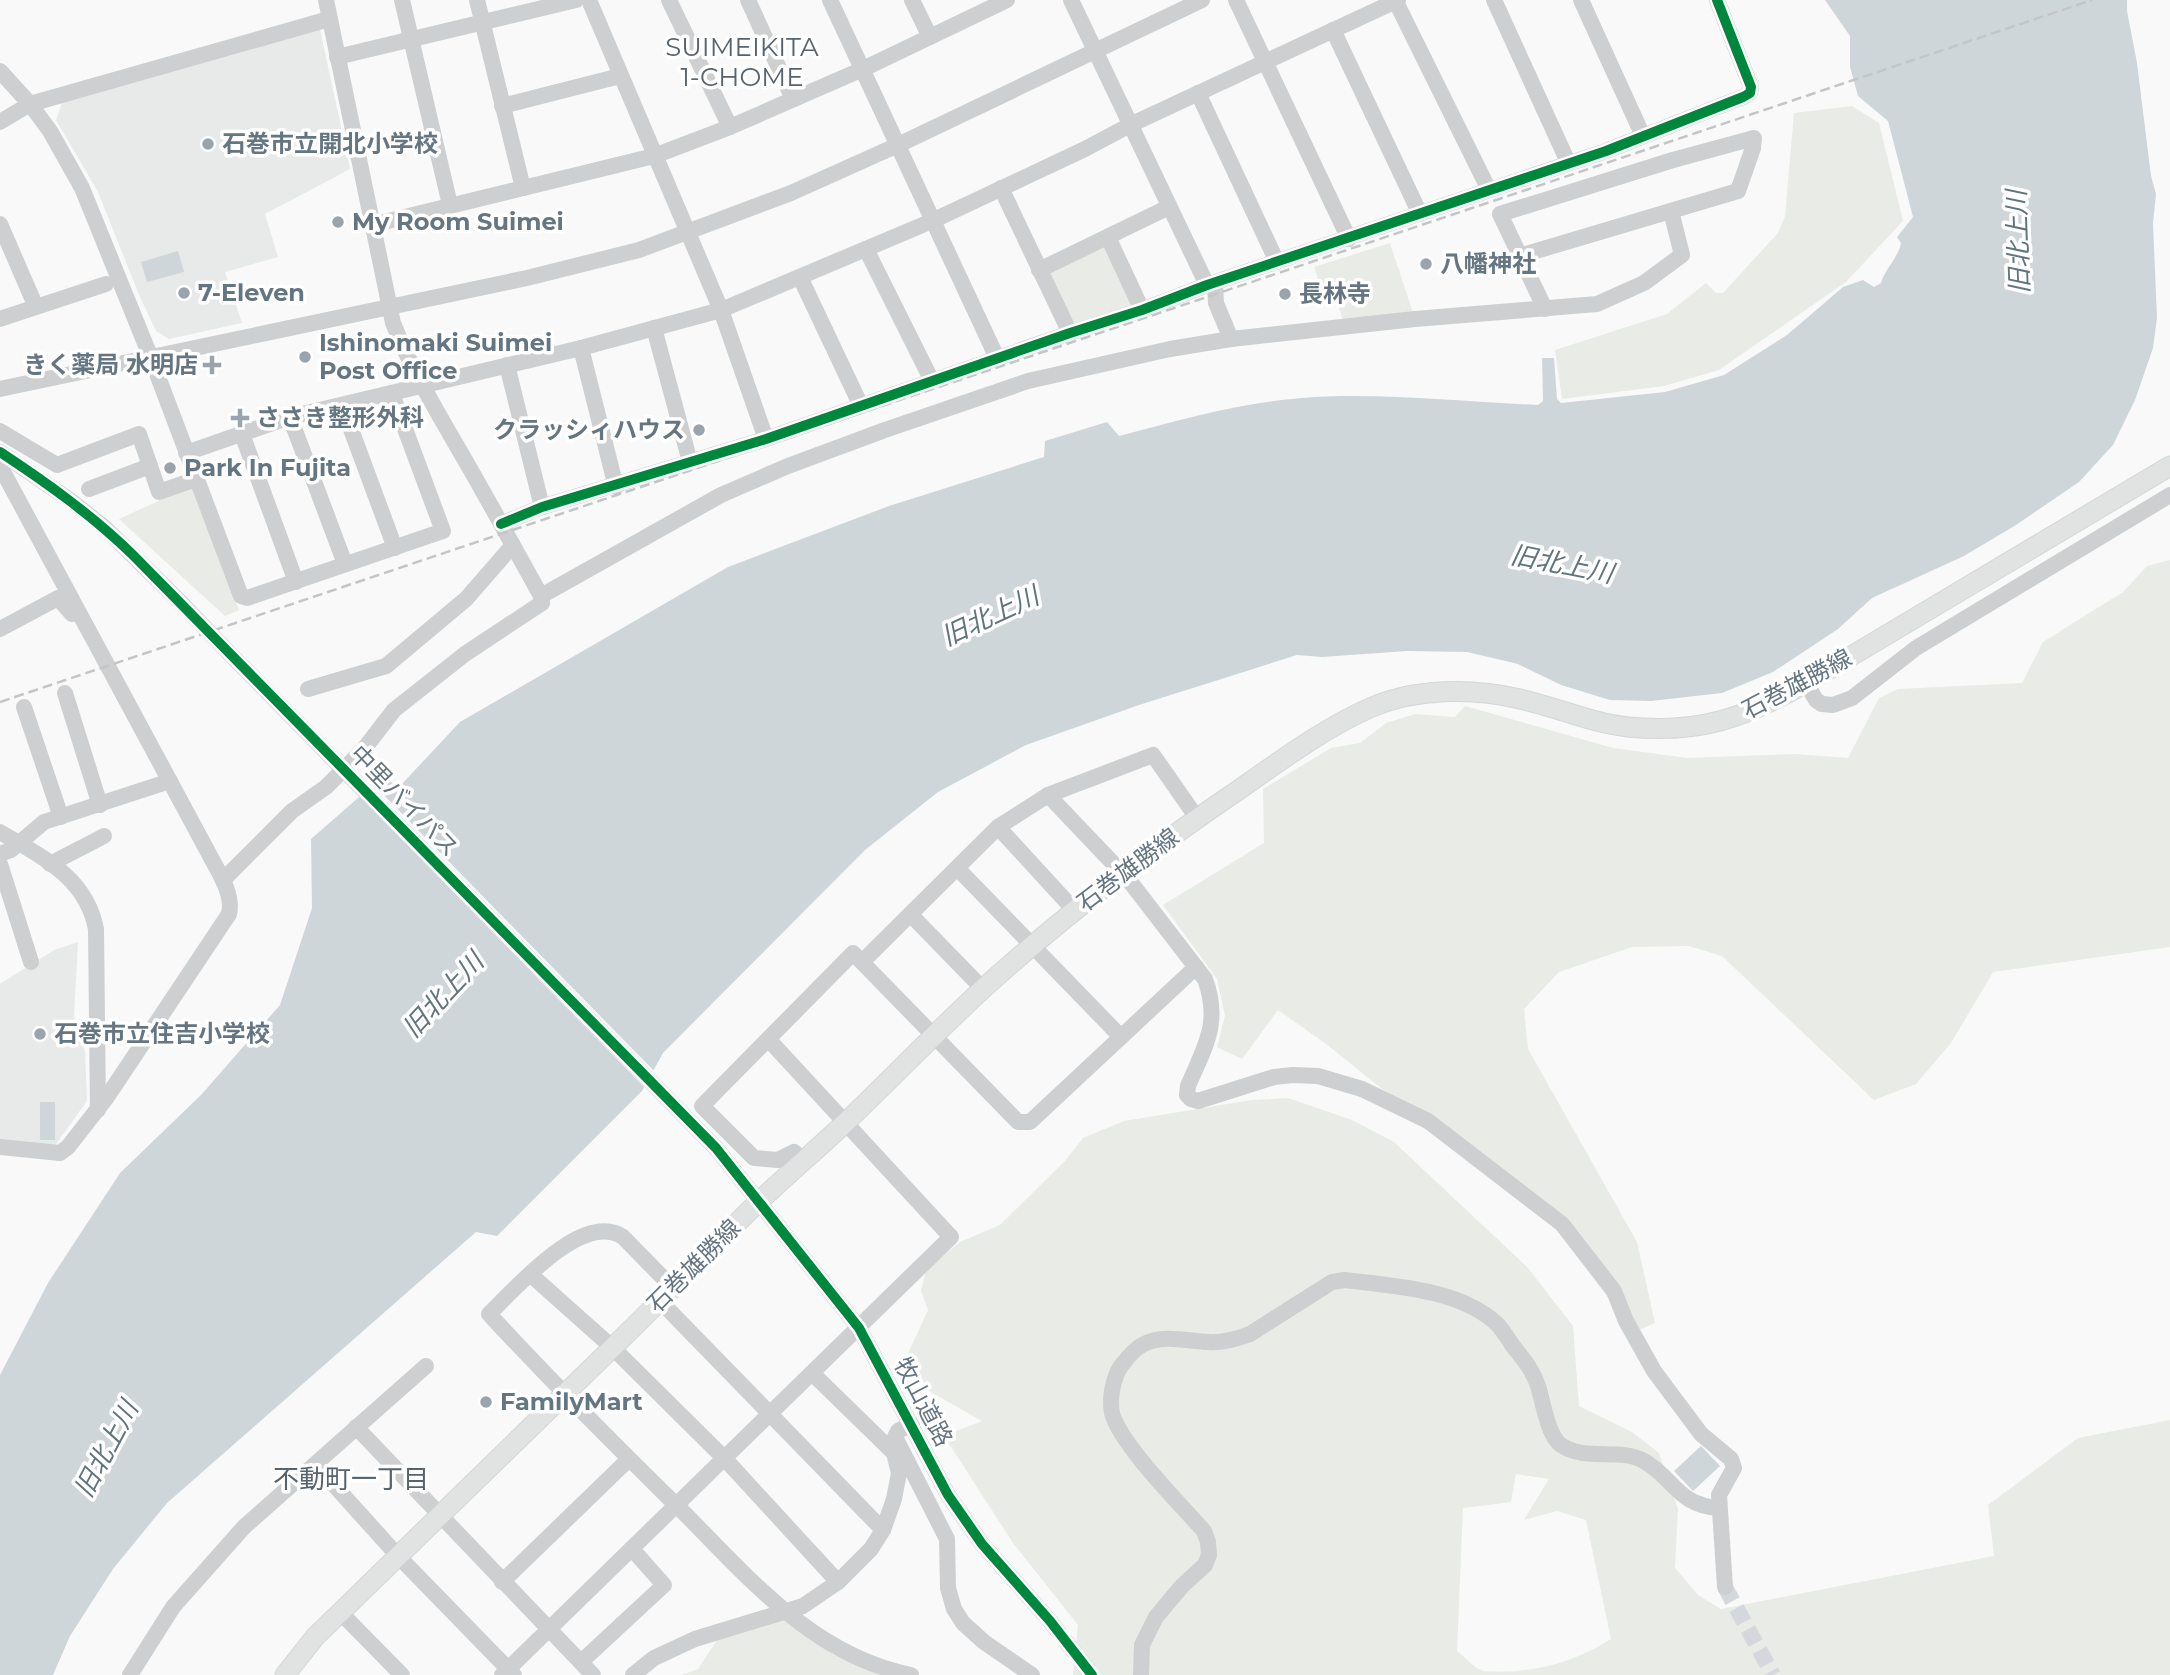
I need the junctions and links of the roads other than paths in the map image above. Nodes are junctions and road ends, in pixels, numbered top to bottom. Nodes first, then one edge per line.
1 (326, 0) edge
2 (402, 0) edge
3 (477, 0) edge
4 (576, 0) edge
5 (589, 0) edge
6 (669, 0) edge
7 (748, 0) edge
8 (830, 0) edge
9 (912, 0) edge
10 (1071, 0) edge
11 (1202, 0) edge
12 (1236, 0) edge
13 (1396, 0) edge
14 (1494, 0) edge
15 (1581, 0) edge
16 (1717, 0) edge
17 (996, 2) edge
18 (329, 19) junction
19 (482, 23) junction
20 (1333, 30) junction
21 (930, 37) junction
22 (412, 39) junction
23 (1097, 51) junction
24 (337, 57) junction
25 (1264, 63) junction
26 (863, 69) junction
27 (0, 71) edge
28 (620, 76) junction
29 (1198, 93) junction
30 (793, 99) junction
31 (30, 104) junction
32 (502, 106) junction
33 (0, 122) edge
34 (1130, 125) junction
35 (730, 127) junction
36 (1643, 136) junction
37 (898, 145) junction
38 (654, 156) junction
39 (1568, 162) junction
40 (523, 188) junction
41 (1001, 188) junction
42 (1489, 190) junction
43 (450, 205) junction
44 (1169, 207) junction
45 (1671, 211) junction
46 (1420, 214) junction
47 (932, 221) junction
48 (0, 224) edge
49 (372, 225) junction
50 (688, 233) junction
51 (1108, 237) junction
52 (1349, 239) junction
53 (866, 249) junction
54 (1519, 257) junction
55 (17, 260) junction
56 (1277, 262) junction
57 (0, 266) edge
58 (1040, 270) junction
59 (800, 277) junction
60 (106, 284) dead end
61 (1211, 284) junction
62 (36, 307) junction
63 (389, 307) junction
64 (1545, 309) junction
65 (721, 310) junction
66 (1142, 310) junction
67 (0, 319) edge
68 (654, 328) junction
69 (1070, 333) junction
70 (1231, 339) junction
71 (580, 348) junction
72 (151, 358) junction
73 (997, 358) junction
74 (507, 365) junction
75 (932, 381) junction
76 (422, 385) junction
77 (0, 389) edge
78 (392, 394) junction
79 (342, 405) junction
80 (861, 406) junction
81 (290, 417) junction
82 (0, 431) edge
83 (242, 434) junction
84 (766, 439) junction
85 (0, 452) edge
86 (186, 453) junction
87 (690, 462) junction
88 (0, 466) edge
89 (150, 466) junction
90 (2170, 466) edge
91 (196, 479) junction
92 (616, 486) junction
93 (89, 489) dead end
94 (2170, 495) edge
95 (542, 507) junction
96 (501, 524) junction
97 (513, 545) junction
98 (395, 548) junction
99 (345, 564) junction
100 (296, 582) junction
101 (541, 596) junction
102 (86, 628) junction
103 (0, 629) edge
104 (1806, 683) junction
105 (309, 688) dead end
106 (65, 693) dead end
107 (24, 706) dead end
108 (170, 782) junction
109 (1048, 795) junction
110 (100, 805) junction
111 (61, 817) junction
112 (1197, 818) junction
113 (998, 827) junction
114 (0, 832) edge
115 (104, 836) dead end
116 (20, 844) junction
117 (0, 854) edge
118 (0, 863) edge
119 (50, 864) junction
120 (957, 868) junction
121 (1121, 874) junction
122 (223, 880) junction
123 (1075, 911) junction
124 (911, 915) junction
125 (1031, 947) junction
126 (863, 961) junction
127 (31, 962) dead end
128 (1196, 967) junction
129 (983, 989) junction
130 (934, 1036) junction
131 (1121, 1037) junction
132 (769, 1040) junction
133 (93, 1115) junction
134 (846, 1122) junction
135 (0, 1147) edge
136 (804, 1161) junction
137 (758, 1202) junction
138 (530, 1274) junction
139 (667, 1294) junction
140 (859, 1328) junction
141 (613, 1348) junction
142 (426, 1366) dead end
143 (812, 1374) junction
144 (565, 1394) junction
145 (770, 1414) junction
146 (912, 1423) junction
147 (356, 1427) junction
148 (629, 1459) junction
149 (725, 1459) junction
150 (316, 1465) junction
151 (676, 1505) junction
152 (1719, 1508) junction
153 (439, 1517) junction
154 (883, 1530) junction
155 (632, 1549) junction
156 (398, 1556) junction
157 (502, 1582) junction
158 (838, 1582) junction
159 (1725, 1587) tunnel mouth
160 (783, 1611) junction
161 (341, 1612) junction
162 (1050, 1621) tunnel mouth
163 (550, 1630) junction
164 (581, 1662) junction
165 (508, 1673) edge
166 (130, 1675) edge
167 (285, 1675) edge
168 (402, 1675) edge
169 (593, 1675) edge
170 (633, 1675) edge
171 (911, 1675) edge
172 (1032, 1675) edge
173 (1141, 1675) edge

1 - 18 street
2 - 22 street
3 - 19 street
4 - 19 street
5 - 28 street
6 - 35 street
7 - 30 street
8 - 26 street
9 - 21 street
10 - 23 street
11 - 23 street
12 - 25 street
13 - 20 street
13 - 42 street
14 - 39 street
15 - 36 street
16 - 36 street
17 - 21 street
18 - 24 street
18 - 31 street
19 - 22 street
19 - 32 street
20 - 25 street
20 - 46 street
21 - 26 street
22 - 24 street
22 - 43 street
23 - 34 street
23 - 37 street
24 - 49 street
25 - 29 street
25 - 52 street
26 - 30 street
26 - 37 street
27 - 31 street
28 - 32 street
28 - 38 street
29 - 34 street
29 - 56 street
30 - 35 street
31 - 33 street
31 - 72 street
32 - 40 street
34 - 41 street
34 - 44 street
35 - 38 street
36 - 39 street
37 - 47 street
37 - 50 street
38 - 40 street
38 - 50 street
39 - 42 street
40 - 43 street
41 - 47 street
41 - 58 street
42 - 46 street
43 - 49 street
44 - 51 street
44 - 61 street
45 - 54 street
45 - 54 street
45 - 64 street
46 - 52 street
47 - 53 street
47 - 73 street
48 - 55 street
49 - 63 street
50 - 63 street
50 - 65 street
51 - 58 street
51 - 66 street
52 - 56 street
53 - 59 street
53 - 75 street
54 - 64 street
55 - 57 street
55 - 62 street
56 - 61 street
58 - 69 street
59 - 65 street
59 - 80 street
60 - 62 street
61 - 66 street
61 - 70 street
62 - 67 street
63 - 72 street
63 - 76 street
64 - 70 street
65 - 68 street
65 - 84 street
66 - 69 street
68 - 71 street
68 - 87 street
69 - 73 street
70 - 101 street
71 - 74 street
71 - 92 street
72 - 77 street
72 - 86 street
73 - 75 street
74 - 76 street
74 - 95 street
75 - 80 street
76 - 78 street
76 - 96 street
78 - 79 street
78 - 98 street
79 - 81 street
79 - 98 street
80 - 84 street
81 - 83 street
81 - 99 street
82 - 89 street
83 - 86 street
83 - 100 street
84 - 87 street
85 - 137 street, 中里バイパス, bridge
86 - 91 street
87 - 92 street
88 - 102 street
89 - 91 street
89 - 93 street
90 - 104 main road, 石巻雄勝線
91 - 100 street
92 - 95 street
94 - 104 street
95 - 96 street
96 - 97 street
97 - 101 street
97 - 105 street
98 - 99 street
99 - 100 street
101 - 122 street
102 - 103 street
102 - 108 street
104 - 112 main road, 石巻雄勝線
106 - 110 street
107 - 111 street
108 - 110 street
108 - 122 street
109 - 112 street
109 - 113 street
109 - 121 street
110 - 111 street
111 - 116 street
112 - 121 main road, 石巻雄勝線
113 - 120 street
113 - 123 street
114 - 116 street
115 - 119 street
116 - 117 street
116 - 119 street
118 - 127 street
119 - 133 street
120 - 124 street
120 - 125 street
121 - 123 main road, 石巻雄勝線
121 - 128 street
122 - 133 street
123 - 125 main road, 石巻雄勝線
124 - 126 street
124 - 129 street
125 - 129 main road, 石巻雄勝線
125 - 131 street
126 - 130 street
126 - 132 street
128 - 131 street
128 - 152 street
129 - 130 main road, 石巻雄勝線
130 - 131 street
130 - 134 main road, 石巻雄勝線
132 - 134 street
132 - 136 street
133 - 135 street
134 - 136 main road, 石巻雄勝線
134 - 140 street
136 - 137 main road, 石巻雄勝線
137 - 139 main road, 石巻雄勝線
137 - 140 street, 牧山道路
138 - 139 street
138 - 141 street
138 - 144 street
139 - 141 main road, 石巻雄勝線
139 - 145 street
140 - 143 street
140 - 146 street, 牧山道路
141 - 144 main road, 石巻雄勝線
141 - 149 street
142 - 147 street
143 - 145 street
143 - 154 street
144 - 148 street
144 - 153 main road, 石巻雄勝線
145 - 149 street
145 - 154 street
146 - 162 street, 牧山道路
146 - 172 street
147 - 150 street
147 - 153 street
148 - 151 street
148 - 157 street
149 - 151 street
149 - 158 street
150 - 156 street
150 - 166 street
151 - 155 street
151 - 160 street
152 - 159 street
152 - 173 street
153 - 156 main road, 石巻雄勝線
153 - 157 street
154 - 158 street
155 - 163 street
155 - 164 street
156 - 161 main road, 石巻雄勝線
156 - 165 street
157 - 163 street
158 - 160 street
160 - 170 street
160 - 171 street
161 - 167 main road, 石巻雄勝線
161 - 168 street
163 - 164 street
163 - 165 street
164 - 169 street

